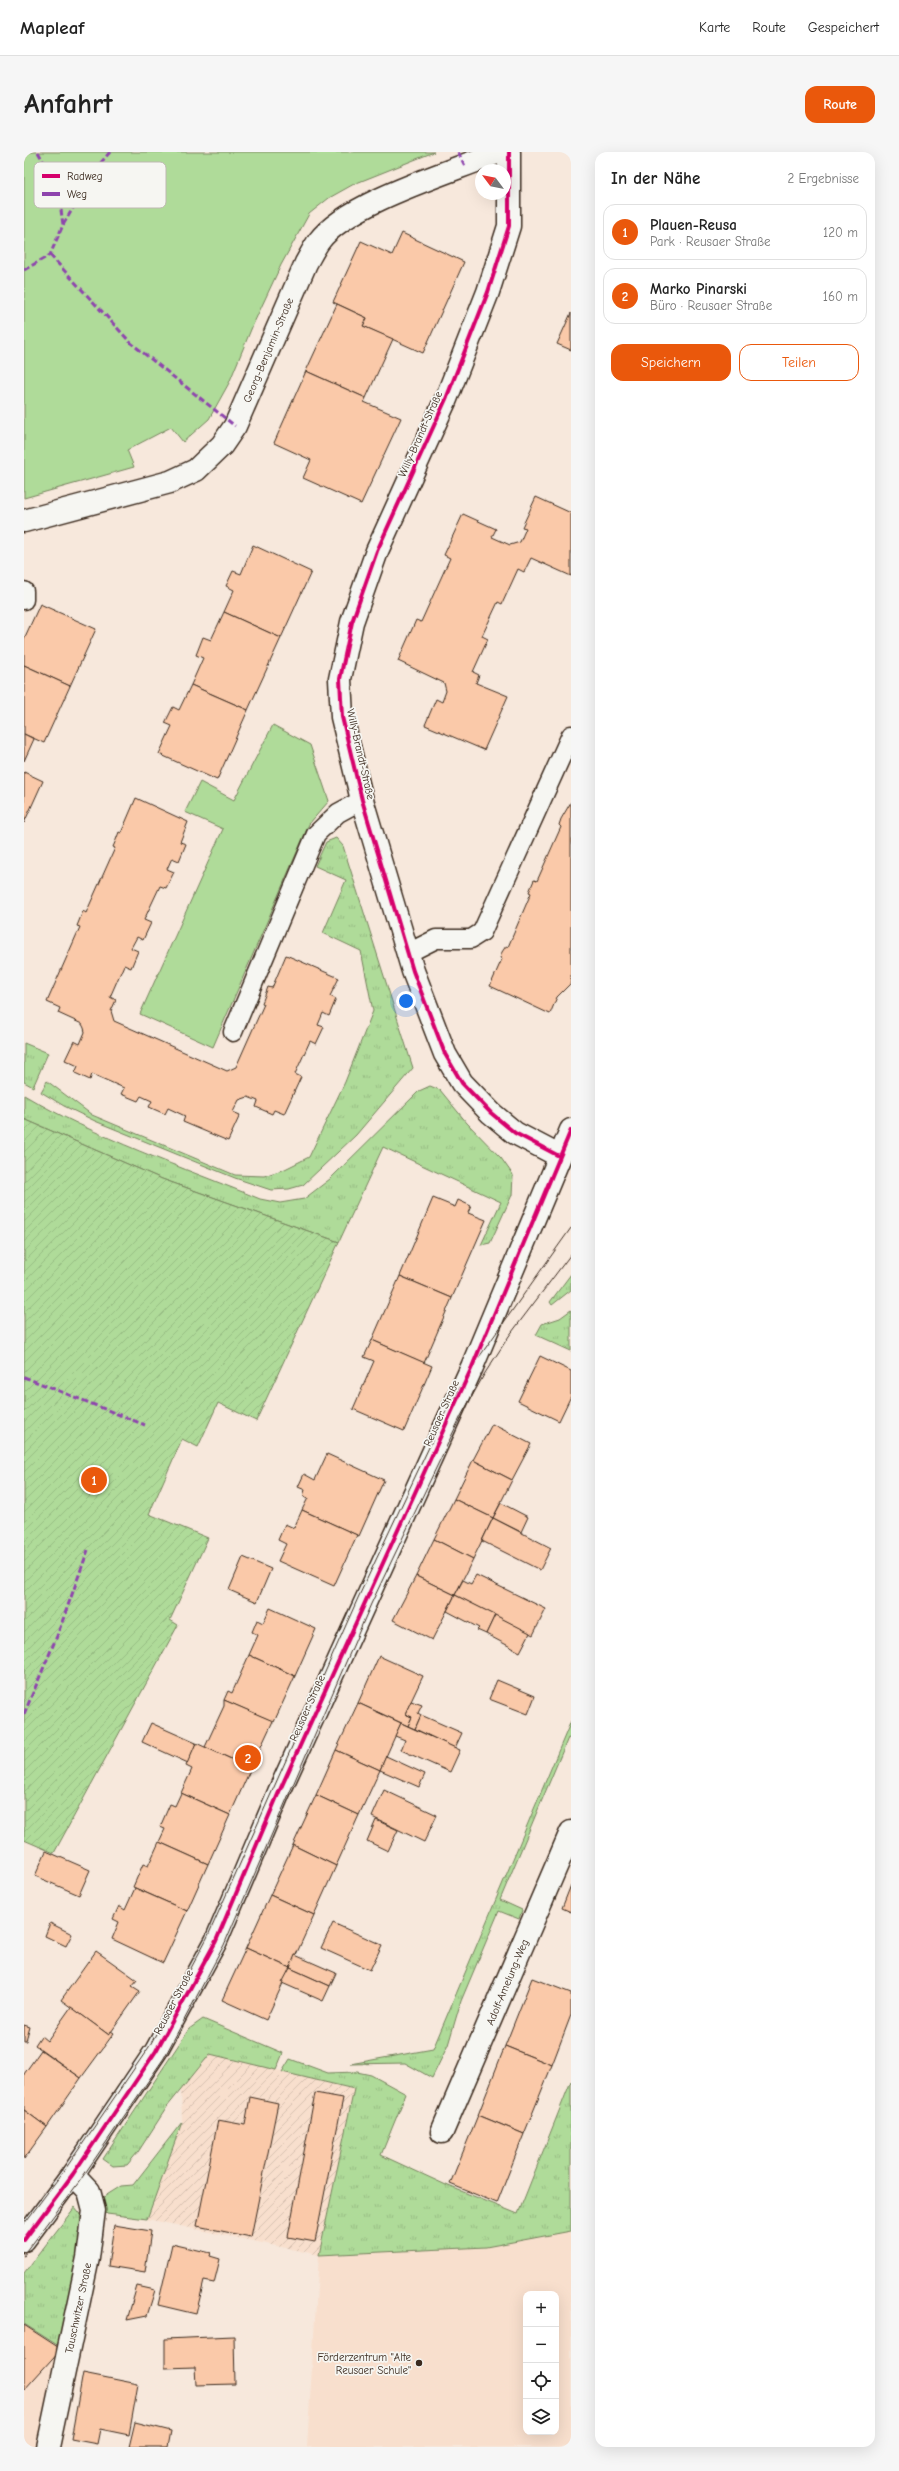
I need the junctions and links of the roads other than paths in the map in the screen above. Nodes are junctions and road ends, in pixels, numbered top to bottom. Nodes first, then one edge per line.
1 (499, 152) edge
2 (509, 152) edge
3 (24, 521) edge
4 (24, 591) edge
5 (24, 600) edge
6 (571, 735) edge
7 (362, 800) junction
8 (408, 953) junction
9 (233, 1032) dead end
10 (571, 1130) edge
11 (559, 1156) junction
12 (571, 1832) edge
13 (442, 2132) dead end
14 (73, 2174) junction
15 (24, 2240) edge
16 (48, 2447) edge

1 - 3 street, Georg-Benjamin-Straße
2 - 7 street, Willy-Brandt-Straße
4 - 5 lane
6 - 8 lane
7 - 8 street, Willy-Brandt-Straße
7 - 9 lane
8 - 11 street, Willy-Brandt-Straße
10 - 11 street, Reusaer Straße
11 - 14 street, Reusaer Straße
12 - 13 street, Adolf-Amelung-Weg
14 - 15 street, Reusaer Straße
14 - 16 street, Tauschwitzer Straße

